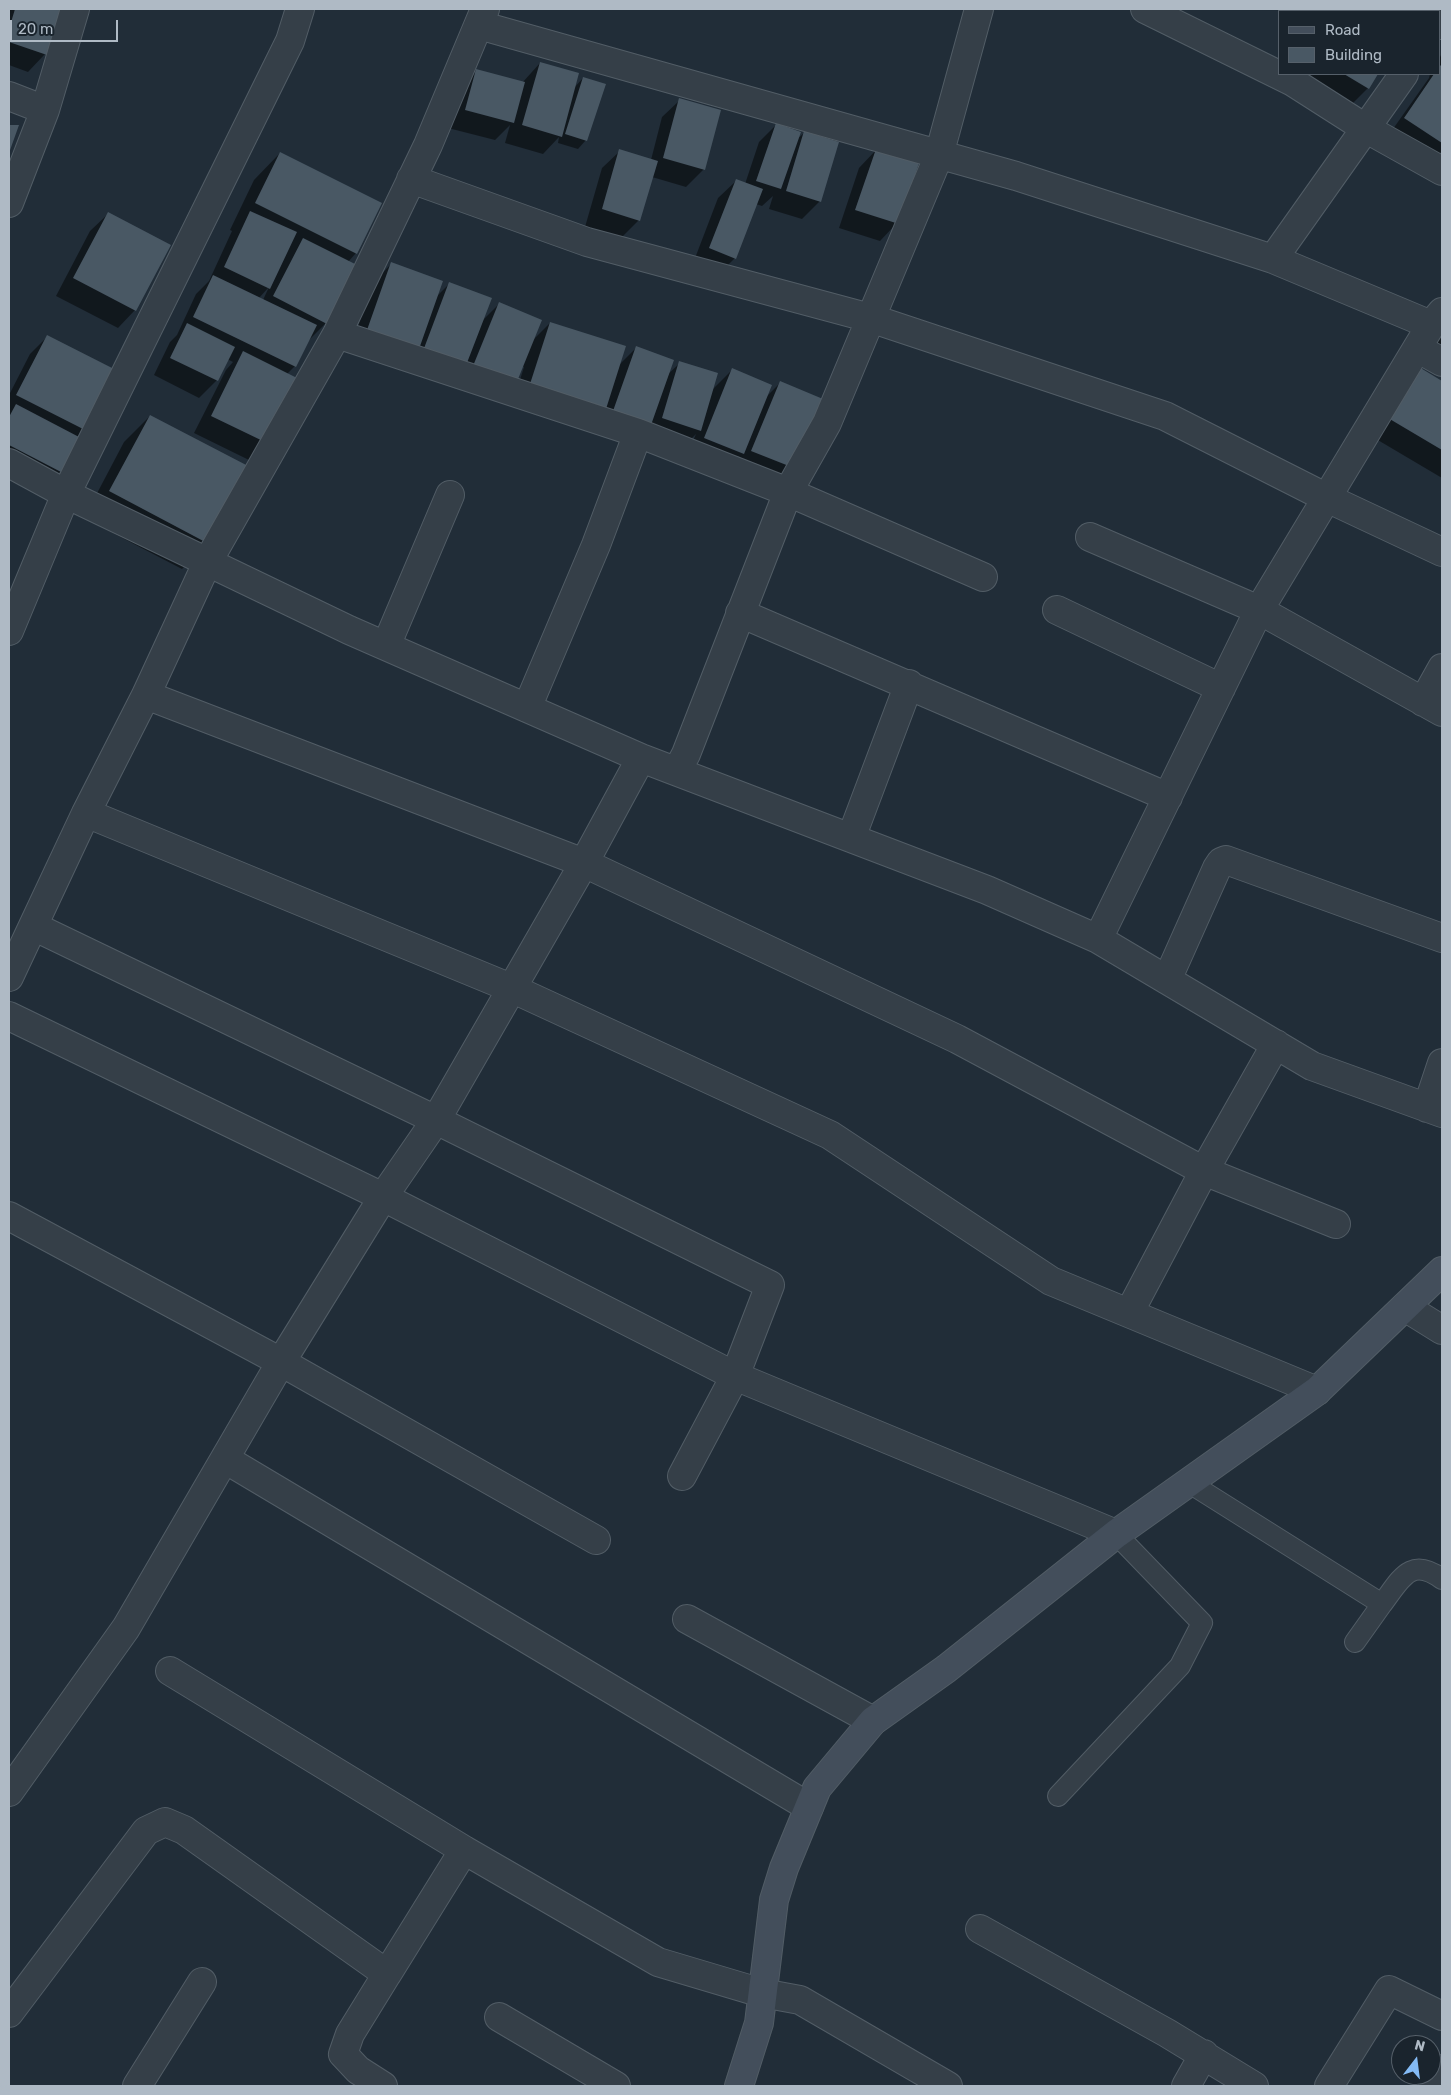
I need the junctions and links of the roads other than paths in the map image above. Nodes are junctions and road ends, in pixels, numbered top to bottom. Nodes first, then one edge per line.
1 (75, 9) edge
2 (300, 9) edge
3 (979, 9) edge
4 (1145, 9) edge
5 (482, 17) edge
6 (1278, 75) edge
7 (1279, 75) edge
8 (1403, 75) edge
9 (9, 96) edge
10 (45, 110) junction
11 (1364, 128) junction
12 (939, 155) junction
13 (1442, 171) edge
14 (412, 179) junction
15 (9, 203) edge
16 (1273, 260) junction
17 (870, 318) junction
18 (1437, 318) edge
19 (337, 334) junction
20 (1417, 348) junction
21 (1442, 362) edge
22 (638, 433) junction
23 (9, 463) edge
24 (788, 492) junction
25 (66, 494) junction
26 (450, 495) dead end
27 (1327, 498) junction
28 (1090, 537) dead end
29 (1442, 552) edge
30 (207, 563) junction
31 (983, 577) dead end
32 (1057, 610) dead end
33 (1259, 610) junction
34 (740, 613) junction
35 (9, 631) edge
36 (386, 646) junction
37 (1442, 668) edge
38 (909, 684) junction
39 (1221, 688) junction
40 (146, 695) junction
41 (1432, 707) edge
42 (527, 708) junction
43 (641, 758) junction
44 (677, 771) junction
45 (1168, 797) junction
46 (86, 813) junction
47 (851, 838) junction
48 (584, 863) junction
49 (33, 926) junction
50 (1442, 938) edge
51 (1098, 939) junction
52 (9, 977) edge
53 (1167, 980) junction
54 (511, 988) junction
55 (9, 1016) edge
56 (1276, 1044) junction
57 (1442, 1063) edge
58 (1435, 1111) edge
59 (436, 1120) junction
60 (1204, 1171) junction
61 (382, 1197) junction
62 (9, 1216) edge
63 (1336, 1224) dead end
64 (1442, 1271) edge
65 (1405, 1307) junction
66 (1129, 1313) junction
67 (1442, 1330) edge
68 (281, 1362) junction
69 (735, 1376) junction
70 (1317, 1391) junction
71 (225, 1459) junction
72 (682, 1476) dead end
73 (1188, 1482) junction
74 (1116, 1534) junction
75 (596, 1540) dead end
76 (1442, 1579) edge
77 (1382, 1604) junction
78 (687, 1619) dead end
79 (1354, 1642) dead end
80 (170, 1671) dead end
81 (873, 1721) junction
82 (9, 1792) edge
83 (1058, 1796) dead end
84 (809, 1807) junction
85 (464, 1850) junction
86 (980, 1929) dead end
87 (388, 1974) junction
88 (202, 1982) dead end
89 (762, 1993) junction
90 (9, 2013) edge
91 (1442, 2016) edge
92 (499, 2017) dead end
93 (1204, 2054) junction
94 (1442, 2069) edge
95 (137, 2086) edge
96 (384, 2086) edge
97 (616, 2086) edge
98 (739, 2086) edge
99 (948, 2086) edge
100 (1186, 2086) edge
101 (1254, 2086) edge
102 (1328, 2086) edge
103 (1433, 2086) edge

1 - 10 street
2 - 25 street
3 - 12 street
4 - 6 street
5 - 12 street
5 - 14 street
7 - 11 street
8 - 11 street
9 - 10 street
10 - 15 street
11 - 13 street
11 - 16 street
12 - 16 street
12 - 17 street
14 - 17 street
14 - 19 street
16 - 18 street
17 - 24 street
17 - 27 street
18 - 20 street
19 - 22 street
19 - 30 street
20 - 21 street
20 - 27 street
22 - 24 street
22 - 42 street
23 - 25 street
24 - 31 street
24 - 34 street
25 - 30 street
25 - 35 street
26 - 36 street
27 - 29 street
27 - 33 street
28 - 33 street
30 - 36 street
30 - 40 street
32 - 39 street
33 - 39 street
33 - 41 street
34 - 38 street
34 - 44 street
36 - 42 street
37 - 41 street
38 - 45 street
38 - 47 street
39 - 45 street
40 - 46 street
40 - 48 street
42 - 43 street
43 - 44 street
43 - 48 street
44 - 47 street
45 - 51 street
46 - 49 street
46 - 54 street
47 - 51 street
48 - 54 street
48 - 60 street
49 - 52 street
49 - 59 street
50 - 53 street
51 - 53 street
53 - 56 street
54 - 59 street
54 - 66 street
55 - 61 street
56 - 58 street
56 - 60 street
57 - 58 street
59 - 61 street
59 - 69 street
60 - 63 street
60 - 66 street
61 - 68 street
61 - 69 street
62 - 68 street
64 - 65 street
65 - 67 street
65 - 70 street
66 - 70 street
68 - 71 street
68 - 75 street
69 - 72 street
69 - 74 street
70 - 73 street
71 - 82 street
71 - 84 street
73 - 74 street
73 - 77 lane
74 - 81 street
74 - 83 lane
76 - 77 lane
77 - 79 lane
78 - 81 street
80 - 85 street
81 - 84 street
84 - 89 street
85 - 87 street
85 - 89 street
86 - 93 street
87 - 90 street
87 - 96 street
88 - 95 street
89 - 98 street
89 - 99 street
91 - 102 street
92 - 97 street
93 - 100 street
93 - 101 street
94 - 103 street

